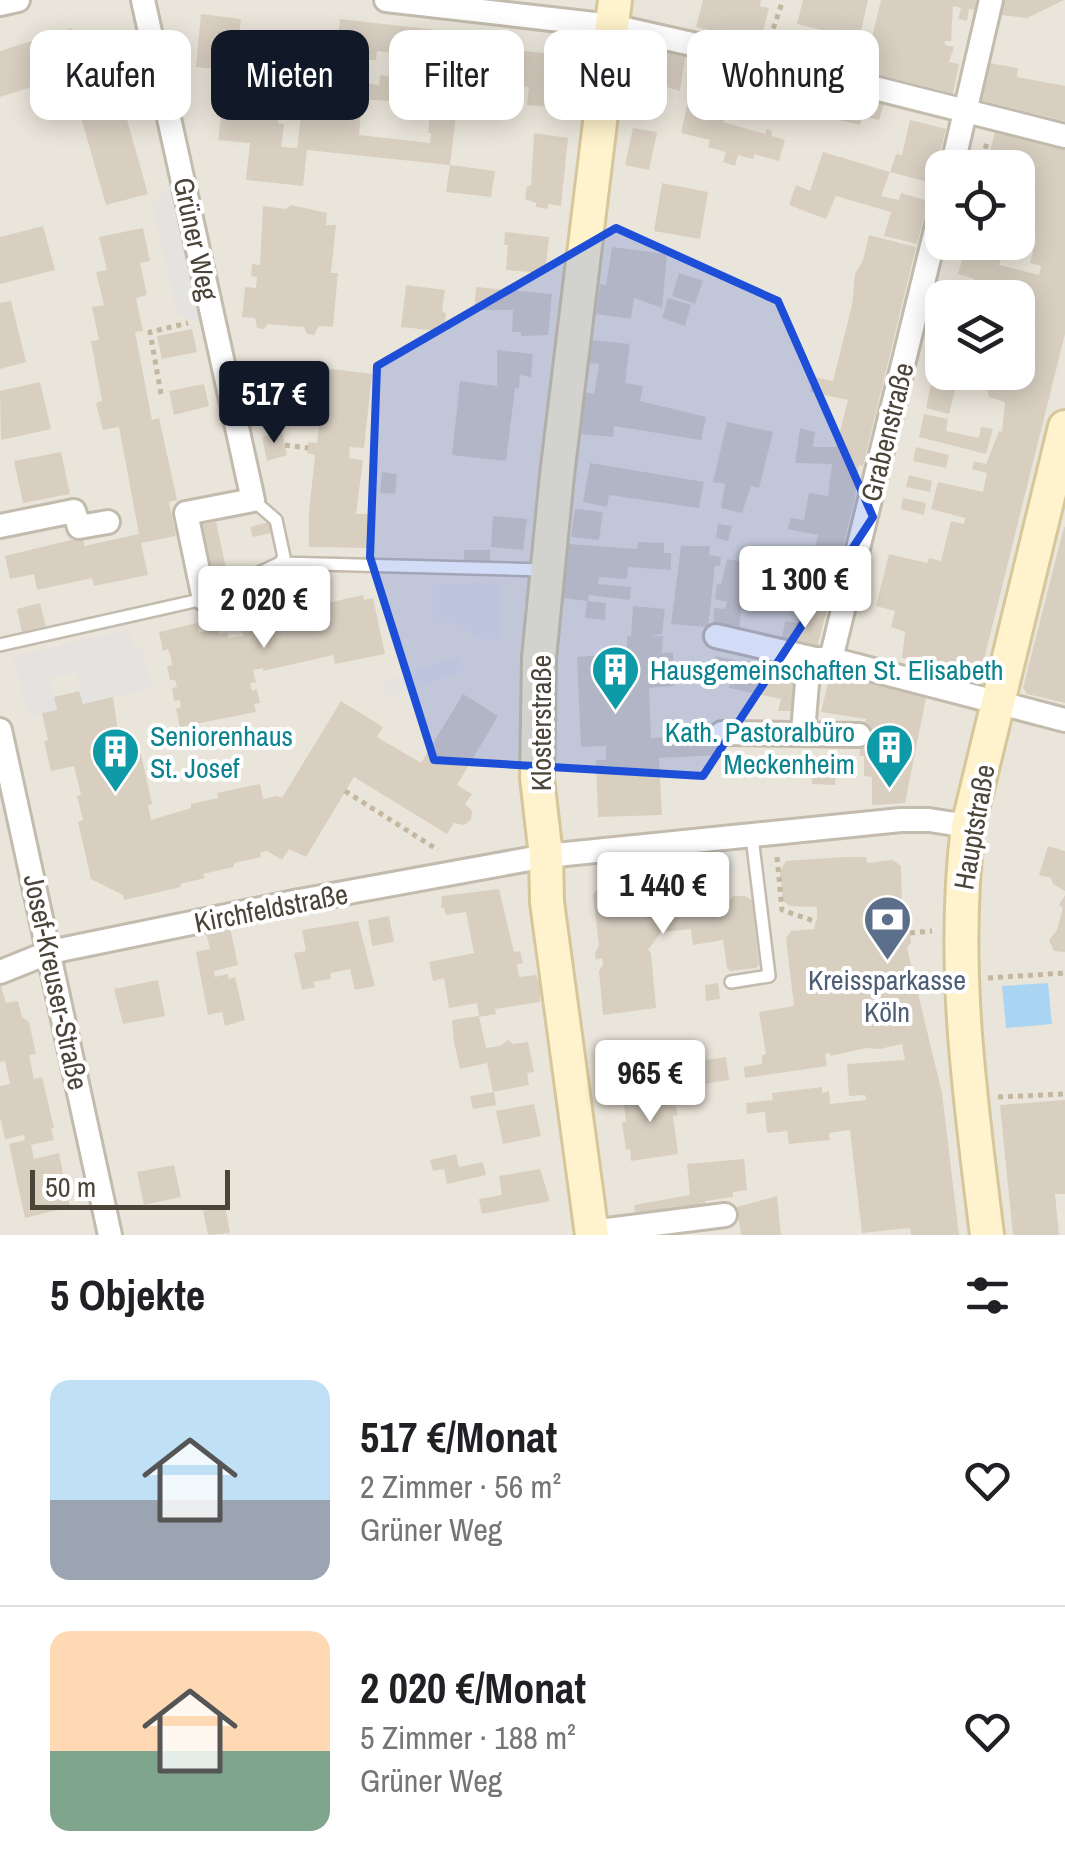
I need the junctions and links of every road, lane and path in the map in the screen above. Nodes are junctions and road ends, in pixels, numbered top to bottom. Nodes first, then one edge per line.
1 (18, 0) edge
2 (143, 0) edge
3 (386, 0) edge
4 (783, 0) edge
5 (990, 0) edge
6 (0, 4) edge
7 (614, 13) edge
8 (773, 30) edge
9 (687, 36) edge
10 (879, 90) edge
11 (966, 113) junction
12 (1065, 136) edge
13 (957, 150) edge
14 (928, 260) edge
15 (213, 318) junction
16 (161, 394) dead end
17 (1065, 427) edge
18 (285, 445) dead end
19 (308, 448) dead end
20 (254, 500) junction
21 (108, 522) dead end
22 (0, 526) edge
23 (280, 563) junction
24 (549, 570) junction
25 (204, 599) junction
26 (716, 636) dead end
27 (0, 645) edge
28 (823, 659) junction
29 (1000, 703) junction
30 (1065, 720) edge
31 (0, 730) edge
32 (803, 732) junction
33 (722, 733) dead end
34 (859, 735) dead end
35 (345, 791) dead end
36 (968, 826) junction
37 (764, 836) junction
38 (546, 856) junction
39 (470, 870) junction
40 (814, 921) dead end
41 (50, 952) junction
42 (0, 972) edge
43 (1065, 973) edge
44 (960, 980) junction
45 (731, 982) dead end
46 (1065, 1094) edge
47 (970, 1098) junction
48 (725, 1215) dead end
49 (592, 1234) edge
50 (110, 1235) edge
51 (986, 1235) edge

1 - 6 street
2 - 15 street, Grüner Weg
3 - 7 street
4 - 8 path
5 - 11 street
7 - 9 street
7 - 24 main road, Klosterstraße
10 - 11 street
11 - 12 street
11 - 13 street
14 - 28 street, Grabenstraße
15 - 16 path
15 - 20 street, Grüner Weg
17 - 29 main road, Hauptstraße
18 - 19 path
20 - 23 lane
20 - 25 street
21 - 22 street
23 - 24 lane
23 - 25 lane
24 - 38 main road, Klosterstraße
25 - 27 lane
26 - 28 street
28 - 29 street
28 - 32 street, Grabenstraße
29 - 30 street
29 - 36 main road, Hauptstraße
31 - 41 street, Josef-Kreuser-Straße
32 - 33 street
32 - 34 street
35 - 39 path
36 - 37 street, Kirchfeldstraße
36 - 44 main road, Hauptstraße
37 - 38 street, Kirchfeldstraße
37 - 40 path
37 - 45 lane
38 - 39 street, Kirchfeldstraße
38 - 49 main road, Klosterstraße
39 - 41 street, Kirchfeldstraße
41 - 42 street, Kirchfeldstraße
41 - 50 street, Josef-Kreuser-Straße
43 - 44 path
44 - 47 main road, Hauptstraße
46 - 47 path
47 - 51 main road, Hauptstraße
48 - 49 street, Klosterstraße

